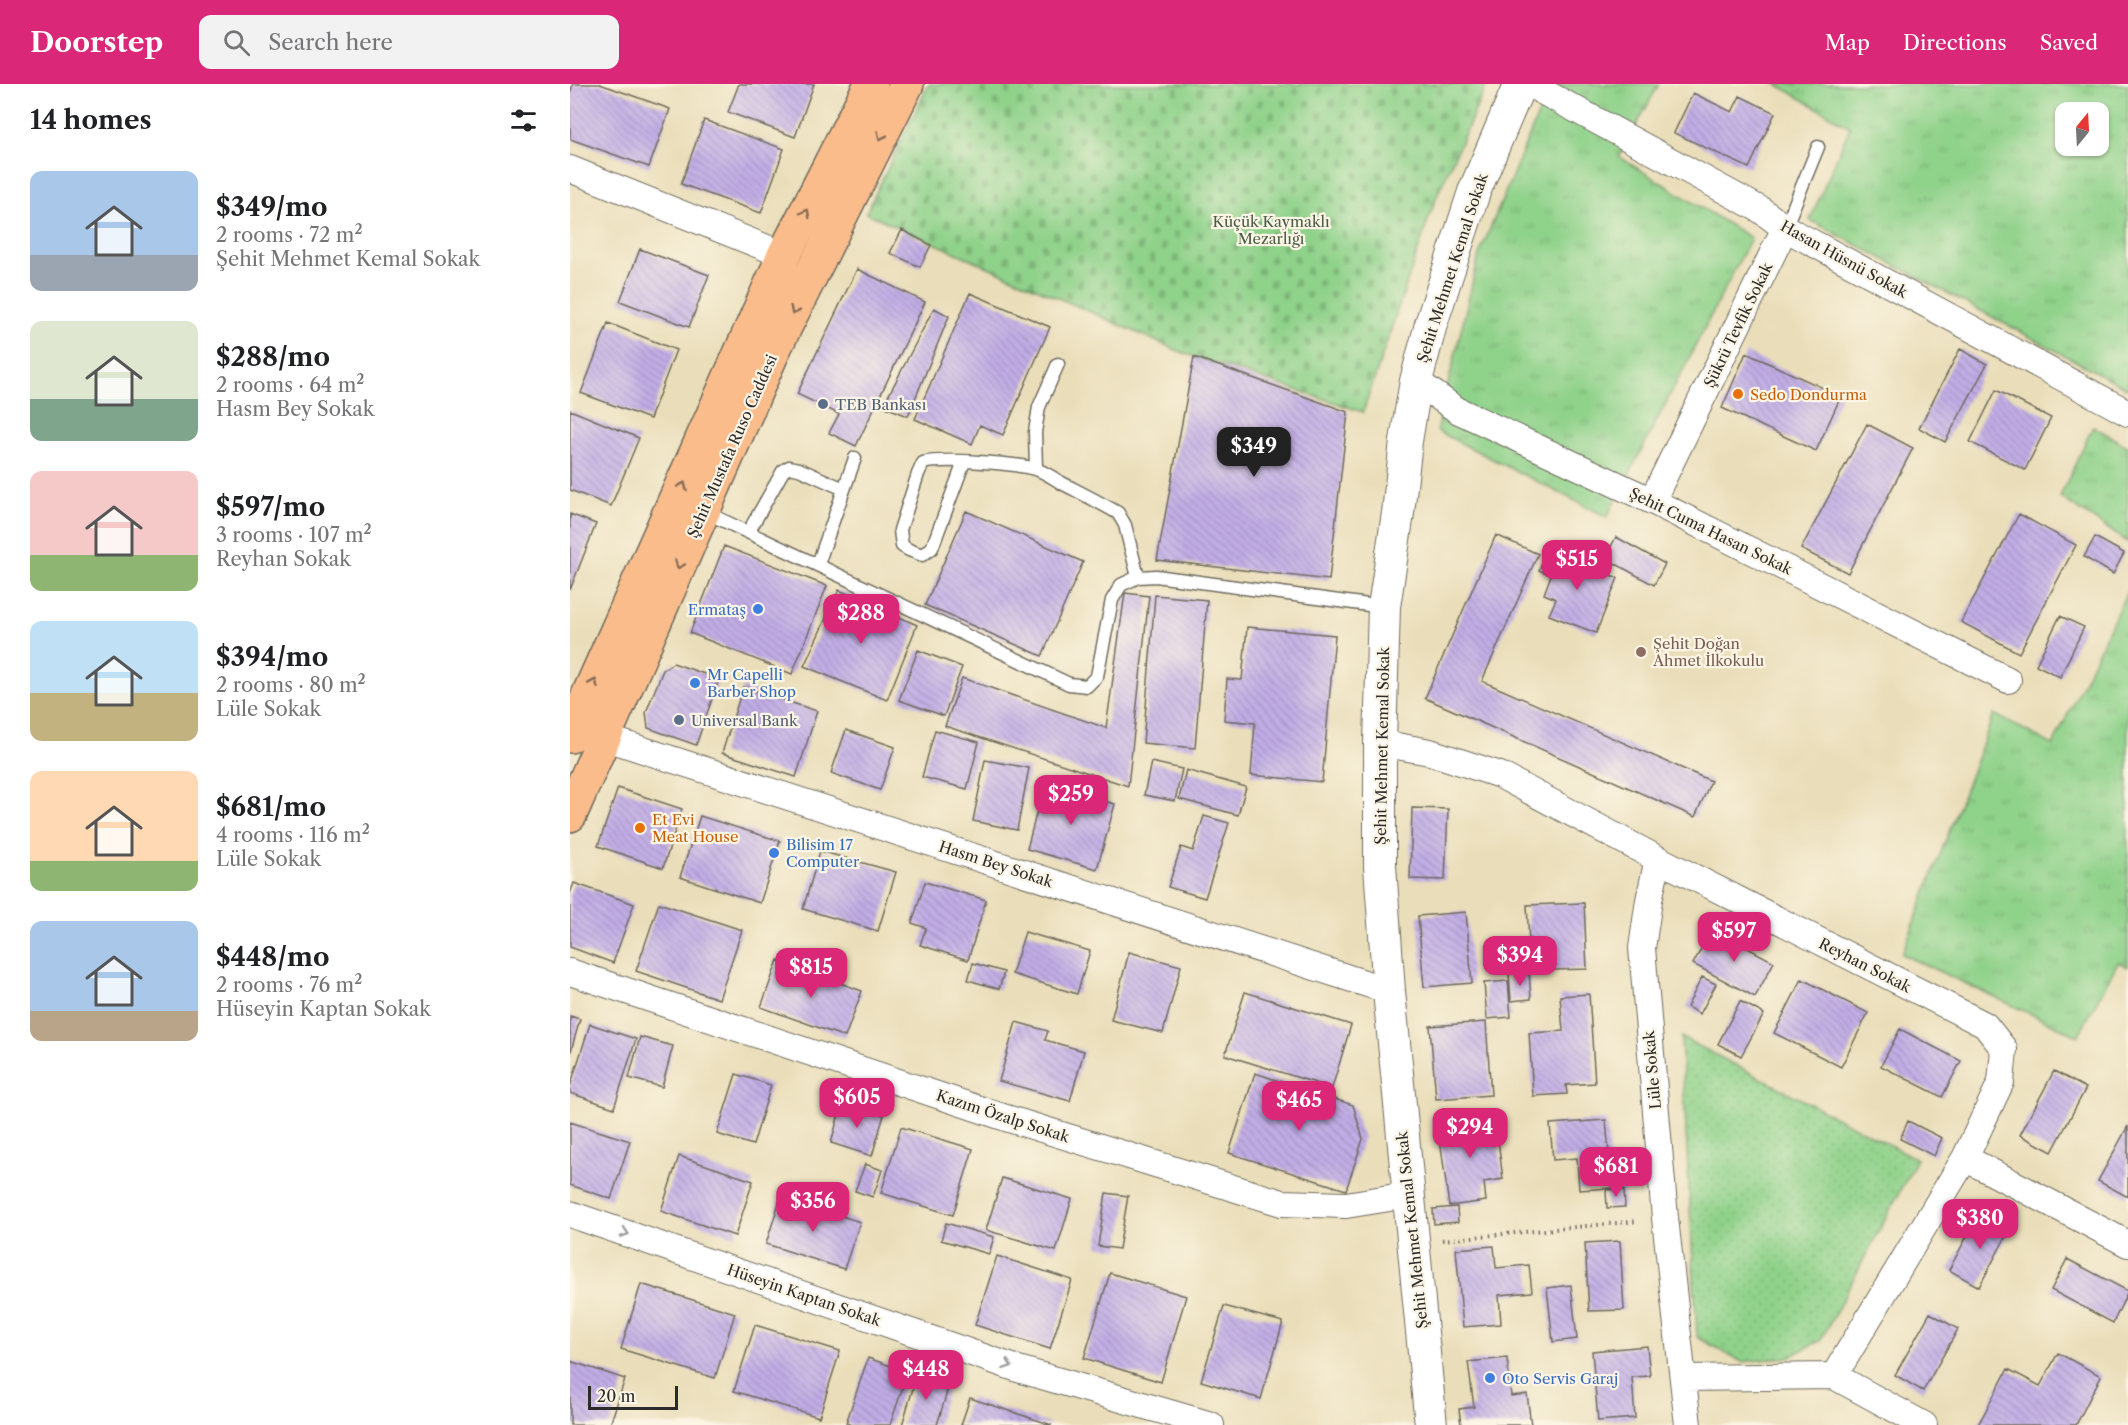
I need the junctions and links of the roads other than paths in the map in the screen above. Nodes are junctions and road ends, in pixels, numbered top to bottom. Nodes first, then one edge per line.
1 (871, 84) edge
2 (907, 84) edge
3 (1520, 84) edge
4 (1529, 84) edge
5 (1818, 147) dead end
6 (570, 169) edge
7 (1785, 228) junction
8 (784, 255) junction
9 (1058, 364) dead end
10 (1416, 381) junction
11 (2128, 413) edge
12 (855, 458) dead end
13 (964, 462) junction
14 (1036, 469) junction
15 (844, 489) junction
16 (1652, 501) junction
17 (703, 511) junction
18 (749, 531) junction
19 (818, 564) junction
20 (1138, 577) junction
21 (1384, 607) junction
22 (2008, 680) dead end
23 (570, 736) edge
24 (603, 737) junction
25 (1380, 743) junction
26 (570, 814) edge
27 (1658, 859) junction
28 (570, 972) edge
29 (1389, 991) junction
30 (1965, 1158) junction
31 (1408, 1195) junction
32 (570, 1214) edge
33 (2128, 1244) edge
34 (1834, 1376) junction
35 (1684, 1378) junction
36 (1211, 1425) edge
37 (1431, 1425) edge
38 (1688, 1425) edge
39 (1924, 1425) edge

8 -> 1 main road, Şehit Mustafa Ruso Caddesi
2 -> 17 main road, Şehit Mustafa Ruso Caddesi
3 - 10 street, Şehit Mehmet Kemal Sokak
4 - 7 street, Hasan Hüsnü Sokak
5 - 7 lane, Şükrü Tevfik Sokak
6 - 8 street
7 - 11 street, Hasan Hüsnü Sokak
7 - 16 street, Şükrü Tevfik Sokak
23 -> 8 main road, Şehit Mustafa Ruso Caddesi
9 - 14 lane
10 - 16 street, Şehit Cuma Hasan Sokak
10 - 21 street, Şehit Mehmet Kemal Sokak
12 - 15 lane
13 - 13 lane
13 - 14 lane
14 - 20 lane
15 - 18 lane
15 - 19 lane
16 - 22 street, Şehit Cuma Hasan Sokak
17 - 18 lane
17 -> 24 main road, Şehit Mustafa Ruso Caddesi
18 - 19 lane
19 - 20 lane
20 - 21 lane
21 - 25 street, Şehit Mehmet Kemal Sokak
24 - 26 main road, Şehit Mustafa Ruso Caddesi
24 - 29 street, Hasm Bey Sokak
25 - 27 street, Reyhan Sokak
25 - 29 street, Şehit Mehmet Kemal Sokak
27 - 30 street, Reyhan Sokak
27 - 35 street, Lüle Sokak
28 - 31 street, Kazım Özalp Sokak
29 - 31 street, Şehit Mehmet Kemal Sokak
30 - 33 street
30 - 34 street, Reyhan Sokak
31 - 37 street, Şehit Mehmet Kemal Sokak
32 -> 36 street, Hüseyin Kaptan Sokak
34 - 35 street
34 - 39 street
35 - 38 street, Lüle Sokak

